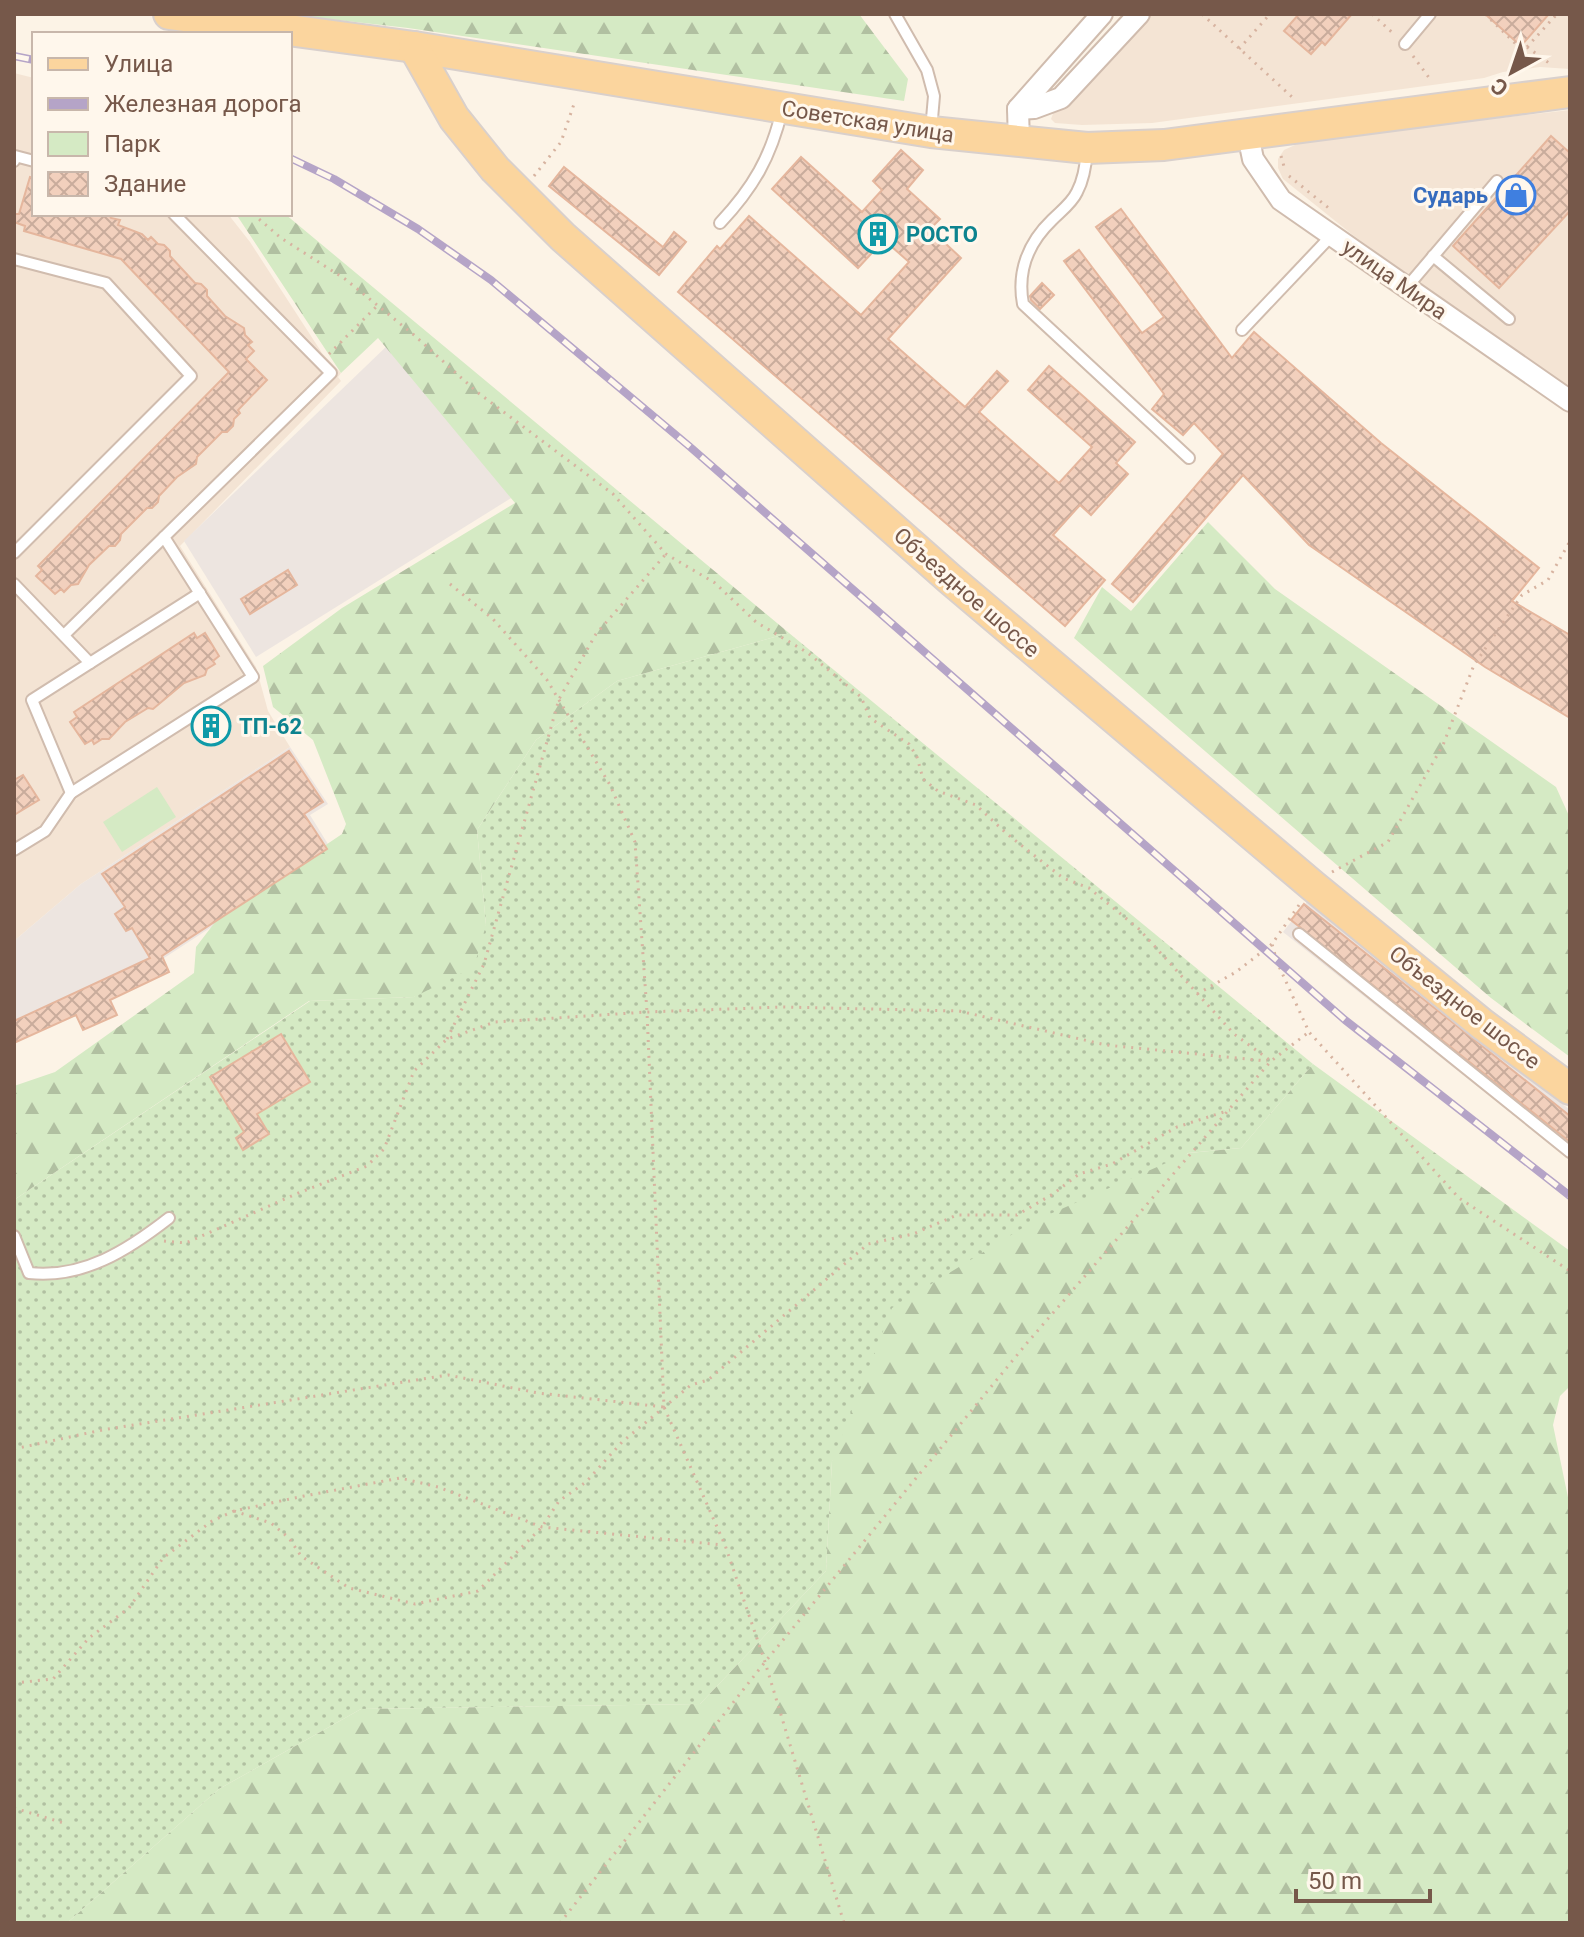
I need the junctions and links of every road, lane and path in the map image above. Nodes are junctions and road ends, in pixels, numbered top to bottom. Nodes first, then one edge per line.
1 (169, 14) edge
2 (895, 14) edge
3 (1102, 14) edge
4 (1139, 14) edge
5 (1202, 14) edge
6 (1270, 14) edge
7 (1430, 14) edge
8 (1485, 14) edge
9 (1557, 14) edge
10 (1405, 44) dead end
11 (414, 47) junction
12 (1527, 47) junction
13 (1239, 49) junction
14 (1549, 63) dead end
15 (1570, 92) edge
16 (1292, 97) dead end
17 (574, 104) dead end
18 (782, 108) junction
19 (1018, 109) junction
20 (931, 132) junction
21 (1248, 135) junction
22 (1019, 143) junction
23 (1087, 148) junction
24 (1497, 181) dead end
25 (520, 194) junction
26 (176, 216) edge
27 (255, 216) edge
28 (720, 223) dead end
29 (1332, 235) junction
30 (1433, 256) junction
31 (14, 259) edge
32 (1407, 287) junction
33 (377, 305) junction
34 (1509, 319) dead end
35 (1242, 330) dead end
36 (320, 362) junction
37 (1570, 401) edge
38 (1189, 458) dead end
39 (164, 537) junction
40 (1570, 541) edge
41 (14, 553) edge
42 (666, 554) junction
43 (14, 584) edge
44 (450, 584) dead end
45 (200, 593) junction
46 (64, 635) junction
47 (90, 663) junction
48 (559, 699) junction
49 (71, 793) junction
50 (14, 850) edge
51 (1313, 886) junction
52 (1299, 934) dead end
53 (1272, 944) junction
54 (1197, 994) junction
55 (647, 1012) junction
56 (1309, 1032) junction
57 (447, 1039) junction
58 (1271, 1061) junction
59 (1570, 1089) edge
60 (1230, 1110) junction
61 (1570, 1152) edge
62 (169, 1218) dead end
63 (14, 1236) edge
64 (133, 1246) junction
65 (1570, 1271) edge
66 (664, 1407) junction
67 (14, 1449) edge
68 (234, 1511) junction
69 (542, 1527) junction
70 (725, 1545) junction
71 (765, 1662) junction
72 (14, 1683) edge
73 (14, 1808) edge
74 (67, 1824) dead end
75 (560, 1923) edge
76 (844, 1923) edge

1 - 11 main road, Советская улица
2 - 20 lane
3 - 19 street
4 - 19 street
5 - 13 path
6 - 13 path
7 - 10 lane
8 - 12 path
9 - 12 path
11 - 18 main road, Советская улица
11 - 25 main road, Объездное шоссе
12 - 14 path
13 - 16 path
15 - 21 main road, Советская улица
17 - 25 path
18 - 20 main road, Советская улица
18 - 28 lane
19 - 22 street
20 - 22 main road, Советская улица
21 - 23 main road, Советская улица
21 - 29 street, улица Мира
22 - 23 main road, Советская улица
23 - 38 lane
24 - 30 lane
25 - 51 main road, Объездное шоссе
26 - 36 lane
27 - 33 path
29 - 32 street, улица Мира
29 - 35 lane
30 - 32 lane
30 - 34 lane
31 - 41 lane
32 - 37 street, улица Мира
33 - 36 path
33 - 42 path
36 - 39 lane
39 - 45 lane
39 - 46 lane
40 - 51 path
42 - 48 path
42 - 54 path
43 - 46 lane
44 - 48 path
45 - 47 lane
45 - 49 lane
46 - 47 lane
47 - 49 lane
48 - 55 path
48 - 57 path
49 - 50 lane
51 - 53 path
51 - 59 main road, Объездное шоссе
52 - 61 lane
53 - 54 path
53 - 56 path
54 - 58 path
55 - 57 path
55 - 58 path
55 - 66 path
56 - 58 path
56 - 65 path
57 - 64 path
58 - 60 path
60 - 66 path
60 - 71 path
62 - 64 lane
63 - 64 lane
66 - 67 path
66 - 69 path
66 - 70 path
68 - 69 path
68 - 69 path
68 - 72 path
69 - 70 path
70 - 71 path
71 - 75 path
71 - 76 path
73 - 74 path

